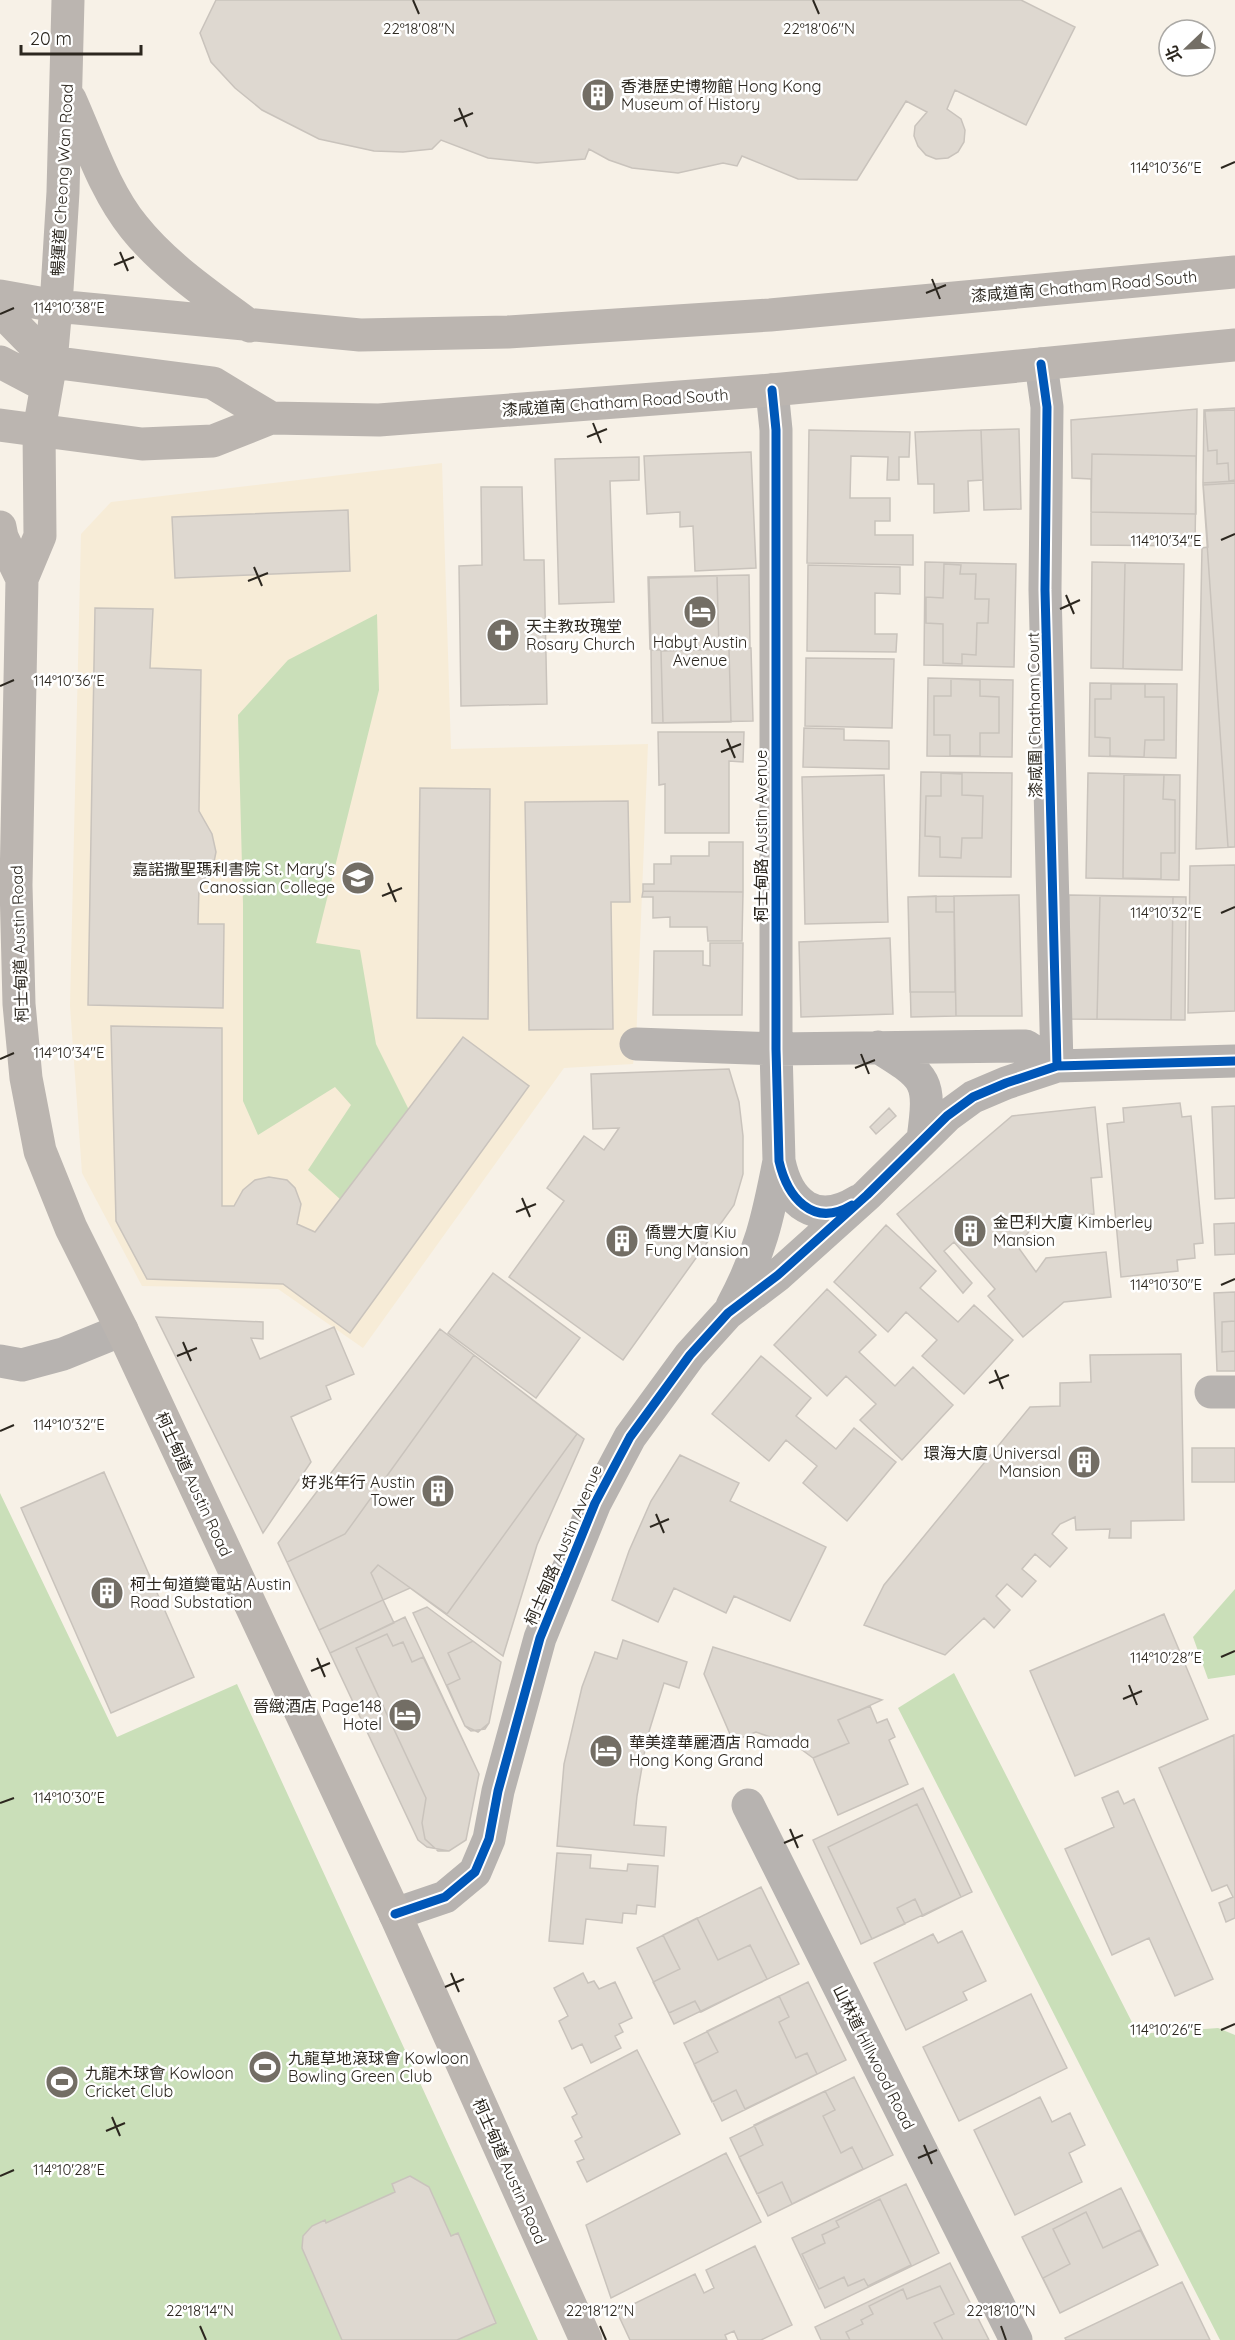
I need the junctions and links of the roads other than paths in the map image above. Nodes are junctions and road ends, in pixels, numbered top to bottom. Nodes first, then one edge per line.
1 (68, 0) edge
2 (67, 91) junction
3 (1235, 272) edge
4 (0, 296) edge
5 (56, 306) junction
6 (0, 310) edge
7 (251, 327) junction
8 (1235, 345) edge
9 (0, 362) edge
10 (1041, 364) junction
11 (48, 374) junction
12 (772, 390) junction
13 (271, 418) junction
14 (0, 425) edge
15 (39, 430) junction
16 (0, 527) edge
17 (22, 579) junction
18 (636, 1044) dead end
19 (878, 1047) junction
20 (776, 1049) junction
21 (1235, 1061) edge
22 (1057, 1066) junction
23 (923, 1139) junction
24 (779, 1161) junction
25 (867, 1196) junction
26 (728, 1313) junction
27 (122, 1330) junction
28 (0, 1361) edge
29 (748, 1805) dead end
30 (395, 1914) junction
31 (586, 2340) edge
32 (1016, 2340) edge

1 - 2 main road, 暢運道 Cheong Wan Road
2 - 5 main road, 暢運道 Cheong Wan Road
2 - 7 main road
3 - 7 main road, 漆咸道南 Chatham Road South
4 - 5 main road, 漆咸道南 Chatham Road South
5 - 7 main road, 漆咸道南 Chatham Road South
5 - 11 main road, 暢運道 Cheong Wan Road
6 - 11 main road
8 - 10 main road, 漆咸道南 Chatham Road South
9 - 11 main road
10 - 12 main road, 漆咸道南 Chatham Road South
10 - 22 street, 漆咸圍 Chatham Court
11 - 13 main road
11 - 15 main road, 暢運道 Cheong Wan Road
12 - 13 main road, 漆咸道南 Chatham Road South
12 - 20 street, 柯士甸路 Austin Avenue
13 - 15 main road, 漆咸道南 Chatham Road South
14 - 15 main road, 漆咸道南 Chatham Road South
15 - 17 main road, 柯士甸道 Austin Road
16 - 17 main road, 柯士甸道 Austin Road
17 - 27 main road, 柯士甸道 Austin Road
18 - 20 street
19 - 20 street
19 - 22 street
19 - 23 street
20 - 24 street, 柯士甸路 Austin Avenue
21 - 22 street, 柯士甸路 Austin Avenue
22 - 23 street, 柯士甸路 Austin Avenue
23 - 25 street, 柯士甸路 Austin Avenue
24 - 25 street, 柯士甸路 Austin Avenue
24 - 26 street, 柯士甸路 Austin Avenue
25 - 26 street, 柯士甸路 Austin Avenue
26 - 30 street, 柯士甸路 Austin Avenue
27 - 28 street
27 - 30 main road, 柯士甸道 Austin Road
29 - 32 street, 山林道 Hillwood Road
30 - 31 main road, 柯士甸道 Austin Road

